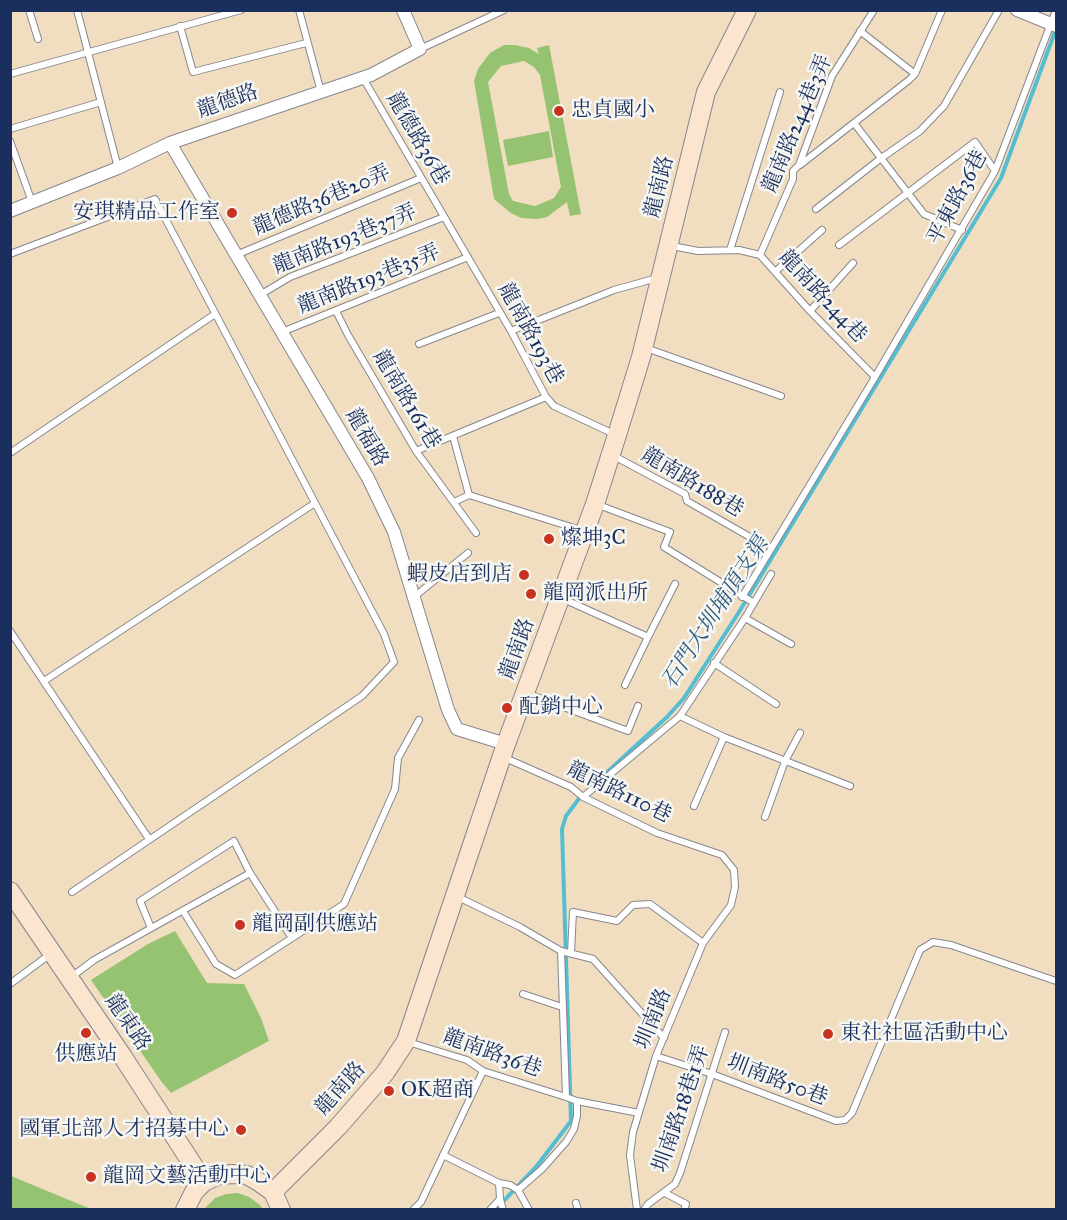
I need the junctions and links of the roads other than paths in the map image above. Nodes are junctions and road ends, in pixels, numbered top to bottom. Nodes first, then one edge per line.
1 (29, 10) edge
2 (77, 10) edge
3 (241, 10) edge
4 (299, 10) edge
5 (403, 10) edge
6 (504, 10) edge
7 (747, 10) edge
8 (874, 10) edge
9 (942, 10) edge
10 (999, 10) edge
11 (1017, 10) edge
12 (1056, 10) edge
13 (1053, 25) edge
14 (180, 27) junction
15 (860, 31) junction
16 (38, 39) dead end
17 (306, 43) junction
18 (420, 49) junction
19 (89, 53) junction
20 (10, 74) edge
21 (915, 74) junction
22 (363, 78) junction
23 (321, 92) junction
24 (780, 92) dead end
25 (101, 102) junction
26 (854, 123) junction
27 (10, 129) edge
28 (10, 141) edge
29 (170, 143) junction
30 (880, 159) junction
31 (799, 165) junction
32 (118, 168) junction
33 (995, 171) junction
34 (421, 178) junction
35 (908, 192) junction
36 (32, 202) junction
37 (816, 209) dead end
38 (10, 211) edge
39 (444, 217) junction
40 (822, 230) dead end
41 (962, 230) junction
42 (669, 245) junction
43 (839, 245) dead end
44 (730, 250) junction
45 (10, 254) edge
46 (236, 255) junction
47 (760, 255) junction
48 (468, 257) junction
49 (852, 263) dead end
50 (776, 271) junction
51 (661, 277) junction
52 (259, 296) junction
53 (810, 310) junction
54 (336, 311) junction
55 (215, 314) junction
56 (499, 314) junction
57 (511, 332) junction
58 (281, 333) junction
59 (419, 344) dead end
60 (643, 347) junction
61 (875, 377) junction
62 (781, 396) dead end
63 (546, 397) junction
64 (617, 435) junction
65 (453, 436) junction
66 (416, 451) junction
67 (10, 453) edge
68 (611, 455) junction
69 (469, 495) junction
70 (454, 502) junction
71 (315, 503) junction
72 (595, 504) junction
73 (585, 531) junction
74 (476, 533) dead end
75 (757, 541) dead end
76 (468, 553) dead end
77 (771, 574) dead end
78 (675, 584) dead end
79 (414, 597) junction
80 (742, 597) junction
81 (560, 598) junction
82 (754, 603) junction
83 (745, 618) junction
84 (10, 631) edge
85 (648, 637) junction
86 (791, 644) dead end
87 (714, 663) junction
88 (44, 681) junction
89 (626, 685) dead end
90 (526, 693) junction
91 (776, 704) dead end
92 (638, 706) dead end
93 (680, 716) junction
94 (419, 720) dead end
95 (800, 734) dead end
96 (724, 737) junction
97 (504, 751) junction
98 (785, 761) junction
99 (850, 786) dead end
100 (583, 797) junction
101 (694, 806) dead end
102 (765, 817) dead end
103 (149, 839) junction
104 (722, 855) joint
105 (250, 873) junction
106 (10, 891) edge
107 (72, 892) dead end
108 (456, 895) junction
109 (183, 911) junction
110 (151, 928) junction
111 (292, 938) junction
112 (703, 943) junction
113 (561, 951) junction
114 (52, 952) junction
115 (571, 953) junction
116 (70, 979) junction
117 (1056, 981) edge
118 (10, 984) edge
119 (523, 994) dead end
120 (562, 1007) junction
121 (725, 1032) dead end
122 (664, 1038) junction
123 (406, 1041) junction
124 (656, 1056) junction
125 (483, 1071) junction
126 (711, 1074) junction
127 (566, 1097) junction
128 (577, 1101) junction
129 (639, 1113) junction
130 (443, 1155) junction
131 (204, 1182) junction
132 (499, 1183) junction
133 (518, 1190) junction
134 (273, 1192) junction
135 (665, 1193) junction
136 (500, 1199) junction
137 (185, 1209) edge
138 (281, 1209) edge
139 (413, 1209) edge
140 (490, 1209) edge
141 (503, 1209) edge
142 (529, 1209) edge
143 (637, 1209) edge
144 (644, 1209) edge
145 (684, 1209) edge

1 - 16 lane
2 - 19 lane
3 - 14 lane
4 - 17 lane
5 - 18 street
6 - 18 lane
7 - 42 main road, 龍南路
8 - 15 lane, 龍南路244巷3弄
9 - 21 lane
10 - 30 lane
11 - 13 street
12 - 13 lane, 平東路36巷
13 - 33 lane, 平東路36巷
14 - 17 lane
14 - 19 lane
15 - 21 lane
15 - 31 lane, 龍南路244巷3弄
17 - 23 lane
18 - 22 street, 龍德路
19 - 20 lane
19 - 25 lane
21 - 26 lane
22 - 23 street, 龍德路
22 - 34 lane, 龍德路36巷
23 - 29 street, 龍德路
24 - 44 lane
25 - 27 lane
25 - 32 lane
26 - 30 lane
26 - 31 lane
28 - 36 lane
29 - 32 street, 龍德路
29 - 46 street, 龍福路
30 - 35 lane
30 - 37 lane
31 - 47 lane, 龍南路244巷3弄
32 - 36 street, 龍德路
33 - 35 lane
33 - 41 lane, 平東路36巷
34 - 39 lane, 龍德路36巷
34 - 46 lane, 龍德路36巷20弄
35 - 41 lane
35 - 43 lane
36 - 38 street, 龍德路
39 - 48 lane, 龍南路193巷
39 - 52 lane, 龍南路193巷37弄
40 - 50 lane
41 - 61 lane, 平東路36巷
42 - 44 lane, 龍南路244巷
42 - 51 main road, 龍南路
44 - 47 lane, 龍南路244巷
45 - 55 lane
46 - 52 street, 龍福路
47 - 50 lane, 龍南路244巷
48 - 54 lane, 龍南路193巷35弄
48 - 56 lane, 龍南路193巷
49 - 53 lane
50 - 53 lane, 龍南路244巷
51 - 57 lane
51 - 60 main road, 龍南路
52 - 58 street, 龍福路
53 - 61 lane, 龍南路244巷
54 - 58 lane, 龍南路193巷35弄
54 - 66 lane, 龍南路161巷
55 - 67 lane
55 - 71 lane
56 - 57 lane, 龍南路193巷
56 - 59 lane
57 - 63 lane, 龍南路193巷
58 - 79 street, 龍福路
60 - 62 lane
60 - 64 main road, 龍南路
61 - 80 lane, 平東路36巷
63 - 64 lane, 龍南路193巷
63 - 65 lane
64 - 68 main road, 龍南路
65 - 66 lane
65 - 69 lane
66 - 70 lane, 龍南路161巷
68 - 72 main road, 龍南路
68 - 75 lane, 龍南路188巷
69 - 70 lane
69 - 73 lane
70 - 74 lane, 龍南路161巷
71 - 88 lane
71 - 103 lane
72 - 73 main road, 龍南路
72 - 80 lane
73 - 81 main road, 龍南路
76 - 79 lane
77 - 82 lane
78 - 85 lane
79 - 97 street, 龍福路
80 - 82 lane
81 - 85 lane
81 - 90 main road, 龍南路
82 - 83 lane
83 - 86 lane
83 - 87 lane
84 - 88 lane
85 - 89 lane
87 - 91 lane
87 - 93 lane
88 - 103 lane
90 - 92 lane
90 - 97 main road, 龍南路
93 - 96 lane
93 - 100 lane
94 - 111 lane
95 - 98 lane
96 - 98 lane
96 - 101 lane
97 - 100 lane, 龍南路110巷
97 - 108 main road, 龍南路
98 - 99 lane
98 - 102 lane
100 - 104 lane, 龍南路110巷
103 - 107 lane
104 - 112 lane, 圳南路
105 - 109 lane
105 - 110 lane
105 - 111 lane
106 - 114 main road, 龍東路
108 - 113 lane
108 - 123 main road, 龍南路
109 - 110 lane
109 - 111 lane
110 - 116 lane
112 - 115 lane
112 - 122 lane, 圳南路
113 - 115 lane
113 - 120 lane
114 - 116 main road, 龍東路
114 - 118 lane
115 - 122 lane
116 - 131 main road, 龍東路
117 - 126 lane, 圳南路50巷
119 - 120 lane
120 - 127 lane
121 - 126 lane, 圳南路18巷1弄
122 - 124 lane, 圳南路
123 - 125 lane, 龍南路36巷
123 - 134 main road, 龍南路
124 - 126 lane, 圳南路50巷
124 - 129 lane, 圳南路
125 - 127 lane, 龍南路36巷
125 - 130 lane
126 - 135 lane, 圳南路18巷1弄
127 - 128 lane, 龍南路36巷
128 - 129 lane
128 - 133 lane
129 - 143 lane, 圳南路
130 - 132 lane
130 - 139 lane
131 - 134 main road
131 - 137 main road
132 - 133 lane
132 - 136 lane
133 - 142 lane
134 - 138 main road
135 - 144 lane, 圳南路18巷1弄
135 - 145 lane
136 - 140 lane
136 - 141 lane

